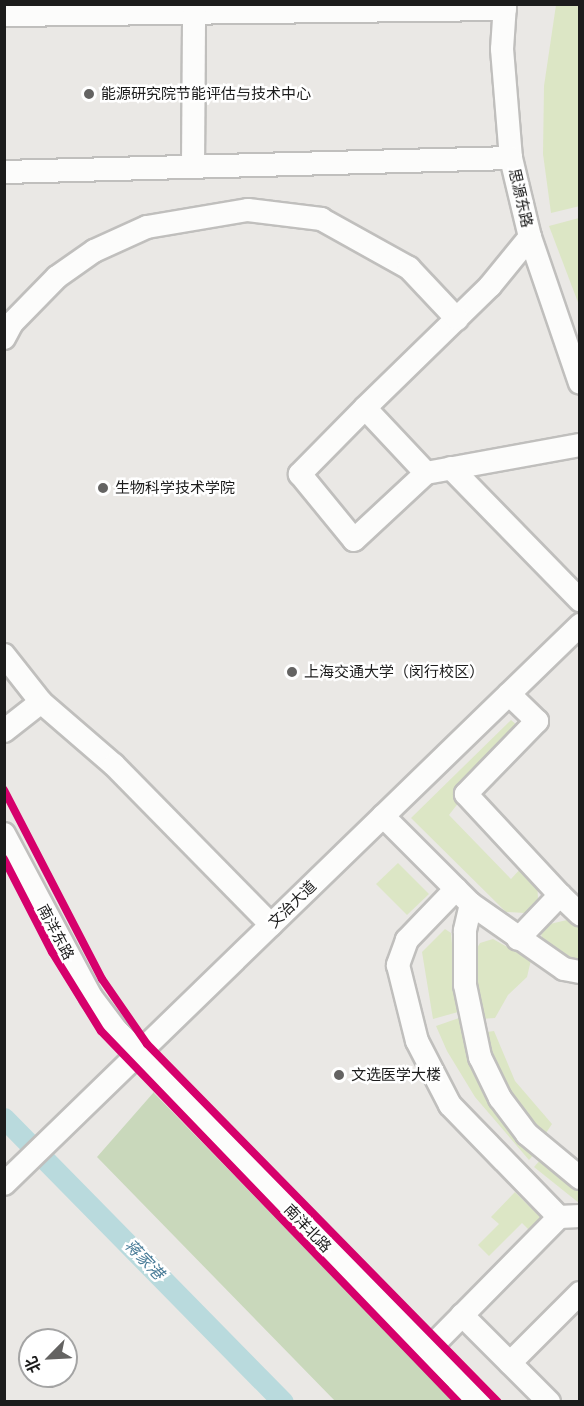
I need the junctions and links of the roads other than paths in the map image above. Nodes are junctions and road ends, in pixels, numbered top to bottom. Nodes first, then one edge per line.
1 (505, 7) edge
2 (144, 9) edge
3 (194, 13) junction
4 (4, 15) edge
5 (511, 158) junction
6 (193, 166) junction
7 (4, 172) edge
8 (530, 237) junction
9 (457, 318) junction
10 (4, 338) edge
11 (579, 383) edge
12 (365, 408) junction
13 (579, 445) edge
14 (451, 468) junction
15 (426, 473) junction
16 (579, 600) edge
17 (579, 625) edge
18 (4, 656) edge
19 (509, 694) junction
20 (41, 702) junction
21 (4, 731) edge
22 (383, 816) junction
23 (4, 834) edge
24 (560, 895) junction
25 (464, 896) junction
26 (579, 914) edge
27 (270, 925) junction
28 (518, 939) junction
29 (579, 972) edge
30 (138, 1054) junction
31 (579, 1178) edge
32 (7, 1182) edge
33 (569, 1216) edge
34 (579, 1293) edge
35 (462, 1315) junction
36 (429, 1350) junction
37 (510, 1363) junction
38 (479, 1401) edge
39 (549, 1401) edge

1 - 3 lane
1 - 5 lane, 思源东路
2 - 3 lane
2 - 4 lane
3 - 6 lane
5 - 6 lane
5 - 8 lane, 思源东路
6 - 7 lane
8 - 9 lane
8 - 11 lane, 思源东路
9 - 10 lane
9 - 12 lane
12 - 15 lane
12 - 15 lane
13 - 14 lane
14 - 15 lane
14 - 16 lane
17 - 19 lane, 文治大道
18 - 20 lane
19 - 22 lane, 文治大道
19 - 24 lane
20 - 21 lane
20 - 27 lane
22 - 25 lane
22 - 27 lane, 文治大道
23 - 30 lane, 南洋东路
24 - 26 lane
24 - 28 lane
25 - 28 lane
25 - 31 lane
25 - 33 lane
27 - 30 lane, 文治大道
28 - 29 lane
30 - 32 lane, 文治大道
30 - 36 lane, 南洋北路
33 - 35 lane
34 - 37 lane
35 - 36 lane
35 - 37 lane
36 - 38 lane, 南洋北路
37 - 39 lane

